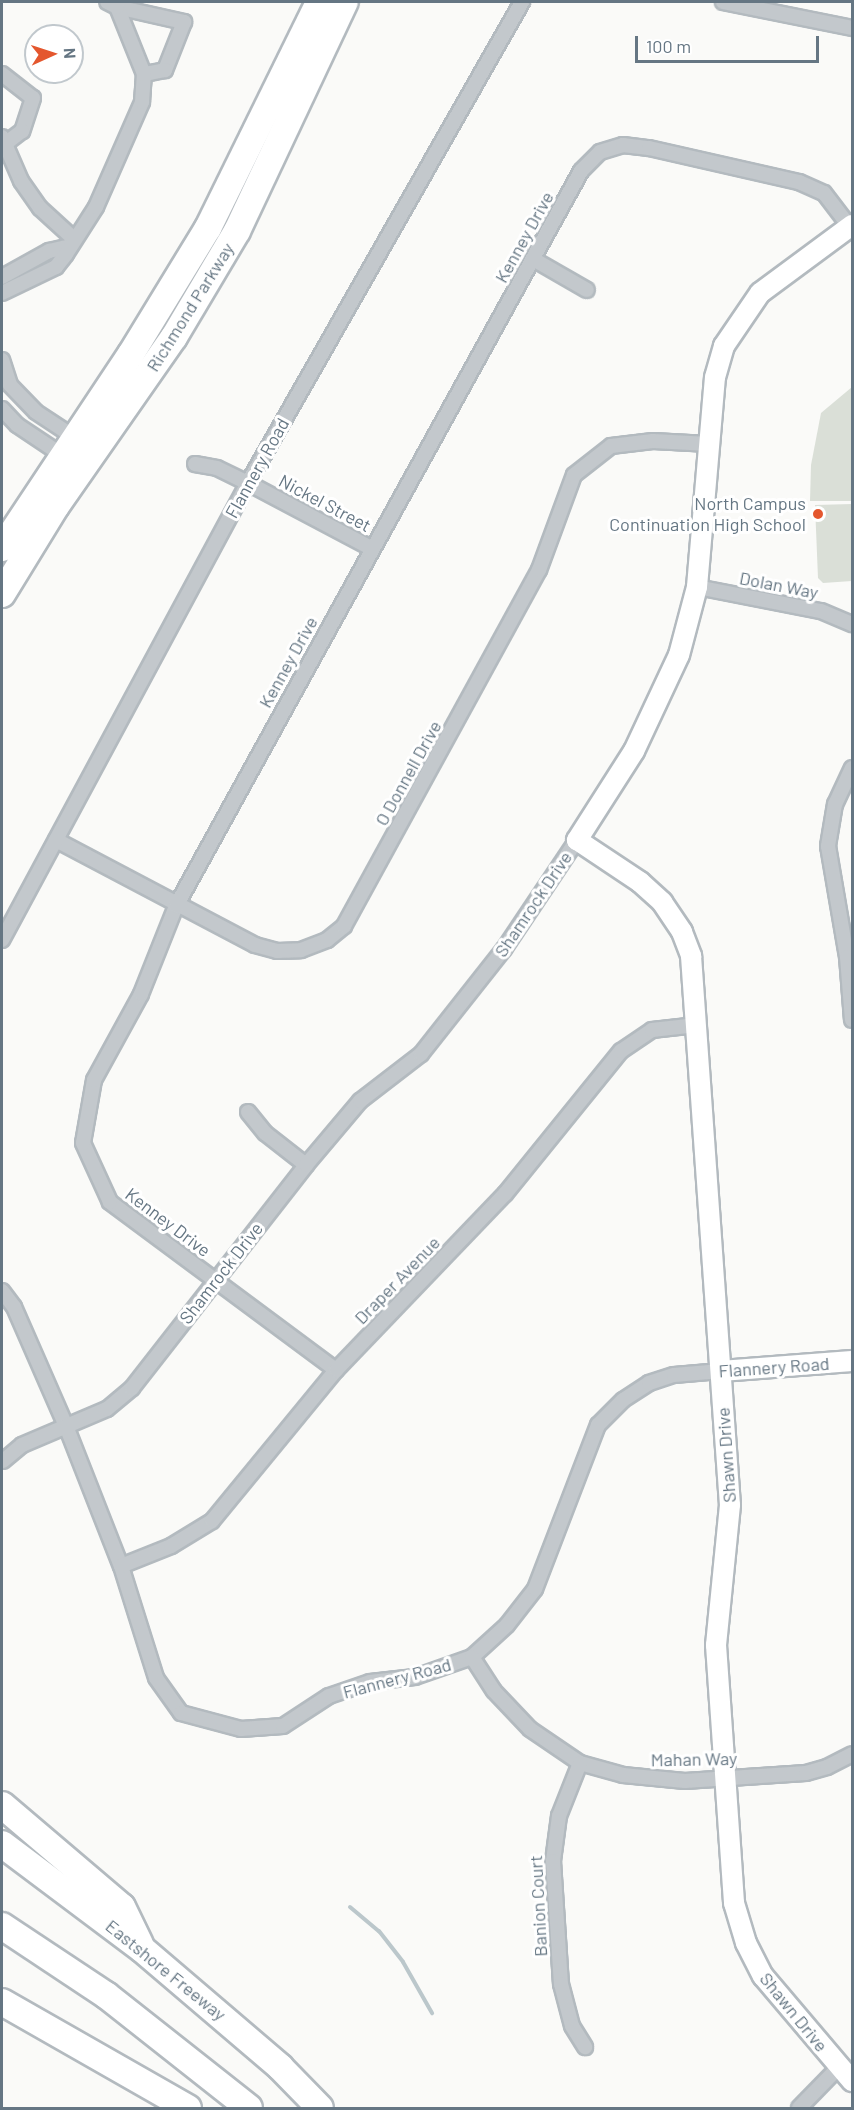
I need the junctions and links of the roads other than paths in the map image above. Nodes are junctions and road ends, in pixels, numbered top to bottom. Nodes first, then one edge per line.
1 (319, 2) edge
2 (345, 2) edge
3 (522, 2) edge
4 (723, 2) edge
5 (112, 4) edge
6 (852, 28) edge
7 (2, 74) edge
8 (144, 74) junction
9 (4, 140) edge
10 (851, 226) edge
11 (72, 243) junction
12 (533, 259) junction
13 (2, 277) edge
14 (587, 290) dead end
15 (2, 293) edge
16 (2, 360) edge
17 (2, 409) edge
18 (709, 444) junction
19 (78, 452) junction
20 (195, 464) dead end
21 (248, 483) junction
22 (2, 548) edge
23 (371, 548) junction
24 (697, 587) junction
25 (2, 594) edge
26 (852, 624) edge
27 (852, 768) edge
28 (56, 840) junction
29 (577, 840) junction
30 (176, 906) junction
31 (2, 940) edge
32 (852, 1020) edge
33 (697, 1025) junction
34 (248, 1112) dead end
35 (306, 1165) junction
36 (215, 1280) junction
37 (2, 1290) edge
38 (852, 1361) edge
39 (336, 1370) junction
40 (721, 1371) junction
41 (66, 1426) junction
42 (3, 1461) dead end
43 (121, 1566) junction
44 (471, 1657) junction
45 (852, 1757) edge
46 (580, 1763) junction
47 (724, 1778) junction
48 (2, 1805) edge
49 (2, 1844) edge
50 (2, 1926) edge
51 (142, 1949) junction
52 (2, 2002) edge
53 (585, 2047) dead end
54 (846, 2074) edge
55 (188, 2109) edge
56 (249, 2109) edge
57 (320, 2109) edge
58 (799, 2109) edge

1 - 19 highway, Richmond Parkway
2 - 19 highway, Richmond Parkway
3 - 21 street, Flannery Road
4 - 6 street
5 - 8 street
5 - 8 street
7 - 9 street
8 - 11 street
9 - 11 street
10 - 12 street, Kenney Drive
10 - 18 street, Shamrock Drive
11 - 13 street
11 - 15 street
12 - 14 street
12 - 23 street, Kenney Drive
16 - 19 street
17 - 19 street
18 - 24 street, Shamrock Drive
18 - 30 street, O Donnell Drive
19 - 22 highway, Richmond Parkway
19 - 25 highway, Richmond Parkway
20 - 21 street, Nickel Street
21 - 23 street, Nickel Street
21 - 28 street, Flannery Road
23 - 30 street, Kenney Drive
24 - 26 street, Dolan Way
24 - 29 street, Shamrock Drive
27 - 32 street
28 - 30 street, O Donnell Drive
28 - 31 street, Flannery Road
29 - 33 street, Shawn Drive
29 - 35 street, Shamrock Drive
30 - 36 street, Kenney Drive
33 - 39 street, Draper Avenue
33 - 40 street, Shawn Drive
34 - 35 street
35 - 36 street, Shamrock Drive
36 - 39 street, Kenney Drive
36 - 41 street, Shamrock Drive
37 - 41 street, Flannery Road
38 - 40 street, Flannery Road
39 - 43 street, Draper Avenue
40 - 44 street, Flannery Road
40 - 47 street, Shawn Drive
41 - 42 street, Shamrock Drive
41 - 43 street, Flannery Road
43 - 44 street, Flannery Road
44 - 46 street, Mahan Way
45 - 47 street, Mahan Way
46 - 47 street, Mahan Way
46 - 53 street, Banion Court
47 - 54 street, Shawn Drive
48 - 51 highway
49 - 51 highway, Eastshore Freeway
50 - 56 highway
51 - 57 highway, Eastshore Freeway
52 - 55 highway
54 - 58 street

